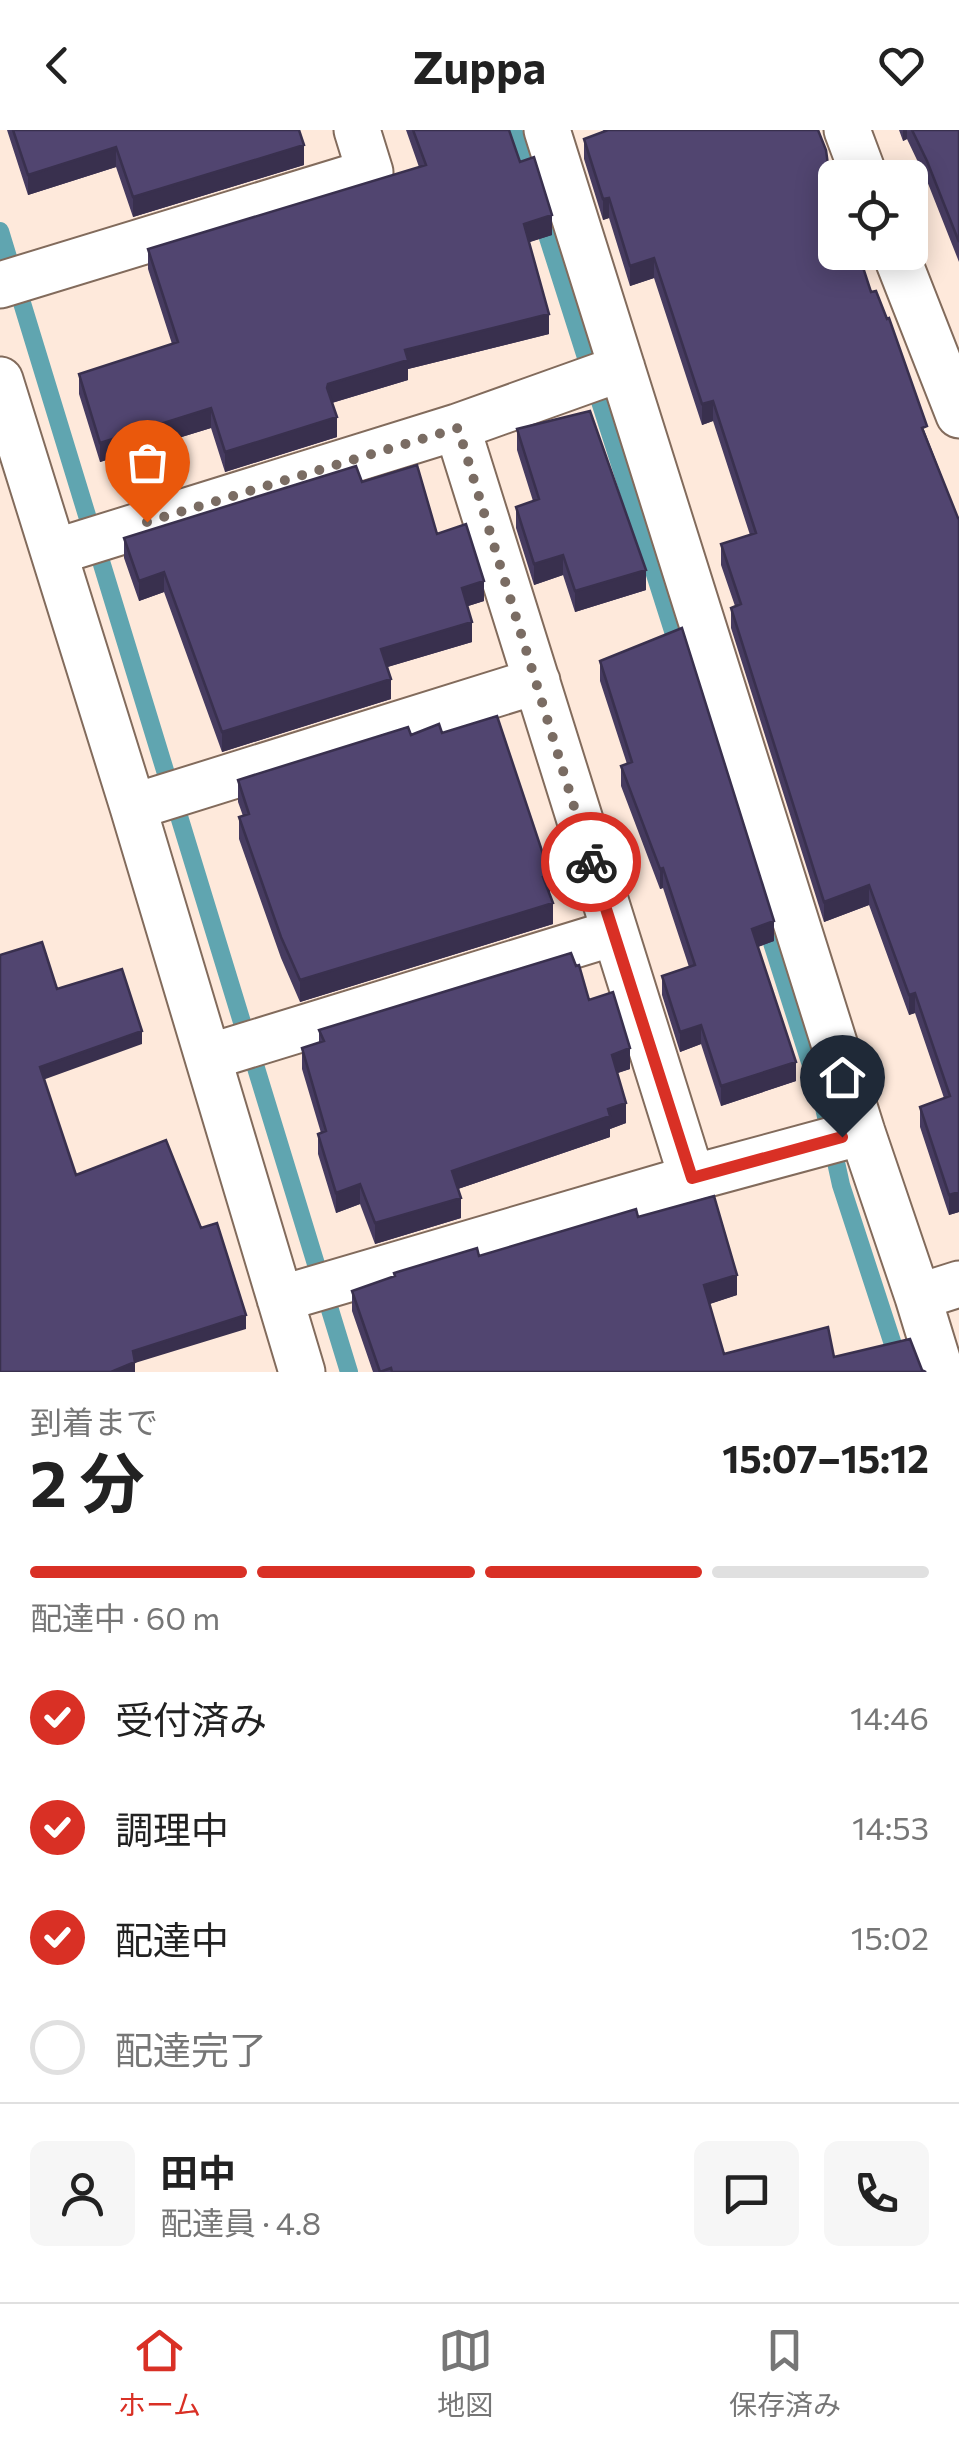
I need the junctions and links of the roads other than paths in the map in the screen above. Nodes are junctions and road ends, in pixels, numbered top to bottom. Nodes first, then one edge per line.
1 (357, 130) edge
2 (547, 130) edge
3 (847, 130) edge
4 (859, 160) edge
5 (902, 270) edge
6 (13, 280) edge
7 (599, 376) junction
8 (0, 380) edge
9 (959, 415) edge
10 (458, 428) junction
11 (82, 543) junction
12 (537, 681) junction
13 (162, 798) junction
14 (613, 933) junction
15 (237, 1048) junction
16 (839, 1138) junction
17 (692, 1178) junction
18 (310, 1290) junction
19 (938, 1290) edge
20 (302, 1372) edge
21 (941, 1372) edge

1 - 6 street
2 - 7 street
3 - 4 street
5 - 9 street
7 - 10 street
7 - 16 street
8 - 11 street
10 - 11 street
10 - 12 street
11 - 13 street
12 - 13 street
12 - 14 street
13 - 15 street
14 - 15 street
14 - 17 street
15 - 18 street
16 - 17 street
16 - 19 street
17 - 18 street
18 - 20 street
19 - 21 street

